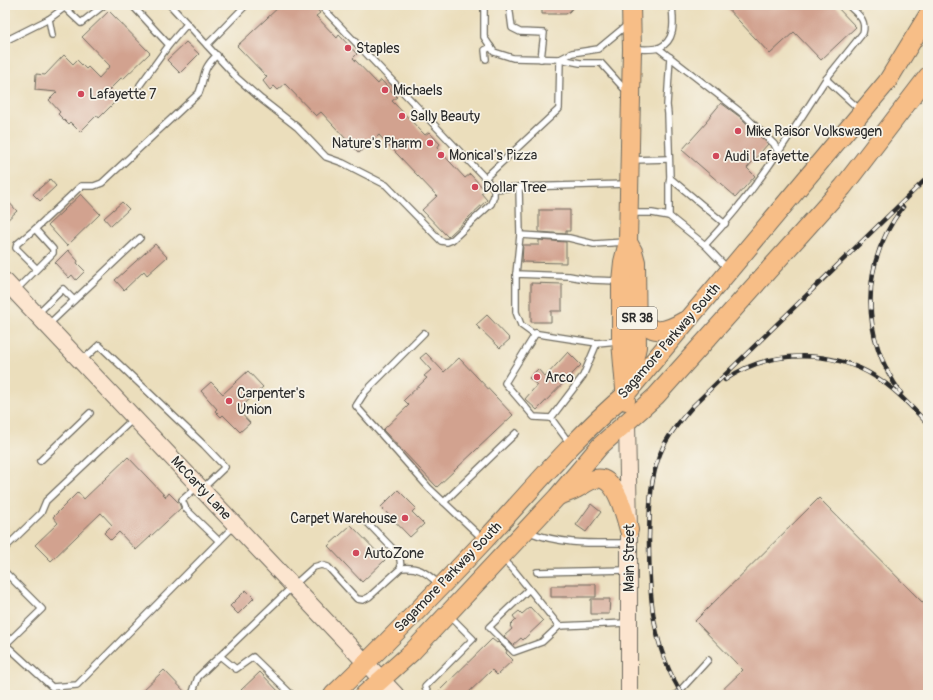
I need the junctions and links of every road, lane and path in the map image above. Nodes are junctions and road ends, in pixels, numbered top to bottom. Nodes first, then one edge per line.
1 (104, 5) edge
2 (132, 5) edge
3 (170, 5) edge
4 (246, 5) edge
5 (320, 5) edge
6 (484, 5) edge
7 (509, 5) edge
8 (672, 5) edge
9 (848, 5) edge
10 (66, 6) edge
11 (631, 13) edge
12 (928, 15) edge
13 (49, 20) junction
14 (188, 24) junction
15 (52, 35) dead end
16 (5, 41) edge
17 (169, 45) junction
18 (207, 45) junction
19 (490, 47) junction
20 (658, 48) junction
21 (632, 49) junction
22 (217, 56) junction
23 (670, 57) junction
24 (486, 59) dead end
25 (541, 59) junction
26 (560, 59) junction
27 (928, 76) edge
28 (826, 79) junction
29 (140, 85) dead end
30 (631, 97) junction
31 (862, 112) junction
32 (779, 154) junction
33 (630, 160) junction
34 (669, 160) junction
35 (485, 178) junction
36 (670, 178) junction
37 (629, 184) junction
38 (519, 187) junction
39 (494, 189) junction
40 (629, 213) junction
41 (669, 216) junction
42 (725, 224) junction
43 (35, 229) junction
44 (520, 235) junction
45 (140, 238) dead end
46 (628, 242) junction
47 (705, 244) junction
48 (37, 269) junction
49 (729, 271) junction
50 (516, 274) junction
51 (622, 281) junction
52 (10, 286) edge
53 (74, 300) junction
54 (636, 309) junction
55 (692, 315) junction
56 (42, 320) junction
57 (424, 332) dead end
58 (536, 334) junction
59 (621, 341) junction
60 (597, 343) junction
61 (81, 362) junction
62 (626, 394) junction
63 (90, 413) dead end
64 (134, 418) junction
65 (551, 418) junction
66 (627, 422) junction
67 (516, 433) dead end
68 (572, 445) junction
69 (40, 461) dead end
70 (200, 487) junction
71 (557, 497) junction
72 (444, 502) junction
73 (363, 518) dead end
74 (235, 524) junction
75 (525, 531) junction
76 (629, 536) junction
77 (218, 541) junction
78 (484, 541) junction
79 (5, 548) edge
80 (501, 556) junction
81 (401, 568) junction
82 (629, 570) junction
83 (5, 572) edge
84 (537, 572) dead end
85 (293, 586) junction
86 (441, 586) junction
87 (529, 589) junction
88 (448, 613) junction
89 (630, 623) junction
90 (559, 626) junction
91 (5, 644) edge
92 (220, 656) junction
93 (708, 660) dead end
94 (366, 663) junction
95 (382, 679) junction
96 (192, 695) edge
97 (292, 695) edge
98 (333, 695) edge
99 (364, 695) edge
100 (396, 695) edge
101 (429, 695) edge
102 (629, 695) edge
103 (676, 695) edge

1 - 10 lane
2 - 17 lane
3 - 14 lane
4 - 18 lane
5 - 35 lane
6 - 19 lane
7 - 25 lane
8 - 20 lane
9 - 28 lane
10 - 13 lane
11 - 21 main road, SR 38
11 - 26 lane
12 - 31 main road, Sagamore Parkway South
13 - 15 lane
13 - 16 lane
14 - 17 lane
14 - 18 lane
17 - 29 lane
18 - 22 lane
19 - 24 lane
19 - 25 lane
20 - 21 lane
20 - 23 lane
21 - 30 main road, SR 38
22 - 39 lane
22 - 43 lane
23 - 32 lane
23 - 34 lane
25 - 26 lane
26 - 30 lane
26 - 35 lane
27 - 66 main road, Sagamore Parkway South
28 - 31 lane
28 - 32 lane
30 - 33 main road, SR 38
31 - 49 main road, Sagamore Parkway South
32 - 42 lane
33 - 34 lane
33 - 37 main road, SR 38
34 - 36 lane
35 - 39 lane
36 - 41 lane
36 - 42 lane
37 - 38 lane
37 - 40 main road, SR 38
38 - 39 lane
38 - 44 lane
40 - 41 lane
40 - 46 main road, SR 38
41 - 47 lane
42 - 47 lane
43 - 48 lane
43 - 48 lane
44 - 46 lane
44 - 50 lane
45 - 53 lane
46 - 51 main road, SR 38
46 - 54 main road, SR 38
47 - 49 lane
48 - 52 lane
49 - 55 main road, Sagamore Parkway South
50 - 51 lane
50 - 58 lane
51 - 59 main road, SR 38
52 - 56 main road, McCarty Lane
53 - 56 lane
53 - 56 lane
54 - 55 main road
54 - 62 main road, SR 38
55 - 62 main road, Sagamore Parkway South
56 - 61 main road, McCarty Lane
57 - 72 lane
58 - 60 lane
58 - 65 lane
59 - 60 lane
59 - 62 main road, SR 38
60 - 65 lane
61 - 64 main road, McCarty Lane
61 - 70 lane
62 - 66 main road, SR 38
62 - 68 main road, Sagamore Parkway South
63 - 69 lane
64 - 70 main road, McCarty Lane
64 - 79 lane
65 - 68 lane
66 - 71 main road, Sagamore Parkway South
66 - 76 main road, Main Street
67 - 72 lane
68 - 78 main road, Sagamore Parkway South
70 - 74 main road, McCarty Lane
70 - 77 lane
71 - 75 main road, Sagamore Parkway South
71 - 76 main road
72 - 78 lane
73 - 81 lane
74 - 77 lane
74 - 85 main road, McCarty Lane
75 - 76 lane
75 - 80 main road, Sagamore Parkway South
76 - 82 main road, Main Street
77 - 91 lane
78 - 86 main road, Sagamore Parkway South
80 - 87 lane
80 - 88 main road, Sagamore Parkway South
81 - 85 lane
81 - 86 lane
82 - 84 lane
82 - 89 main road, Main Street
83 - 91 lane
85 - 92 lane
85 - 94 main road, McCarty Lane
86 - 94 main road, Sagamore Parkway South
87 - 90 lane
87 - 90 lane
88 - 95 main road, Sagamore Parkway South
88 - 101 lane
89 - 90 lane
89 - 102 main road, Main Street
92 - 96 lane
92 - 97 lane
93 - 103 lane
94 - 95 main road, McCarty Lane
94 - 98 main road, Sagamore Parkway South
95 - 99 main road, Sagamore Parkway South
95 - 100 main road, McCarty Lane

